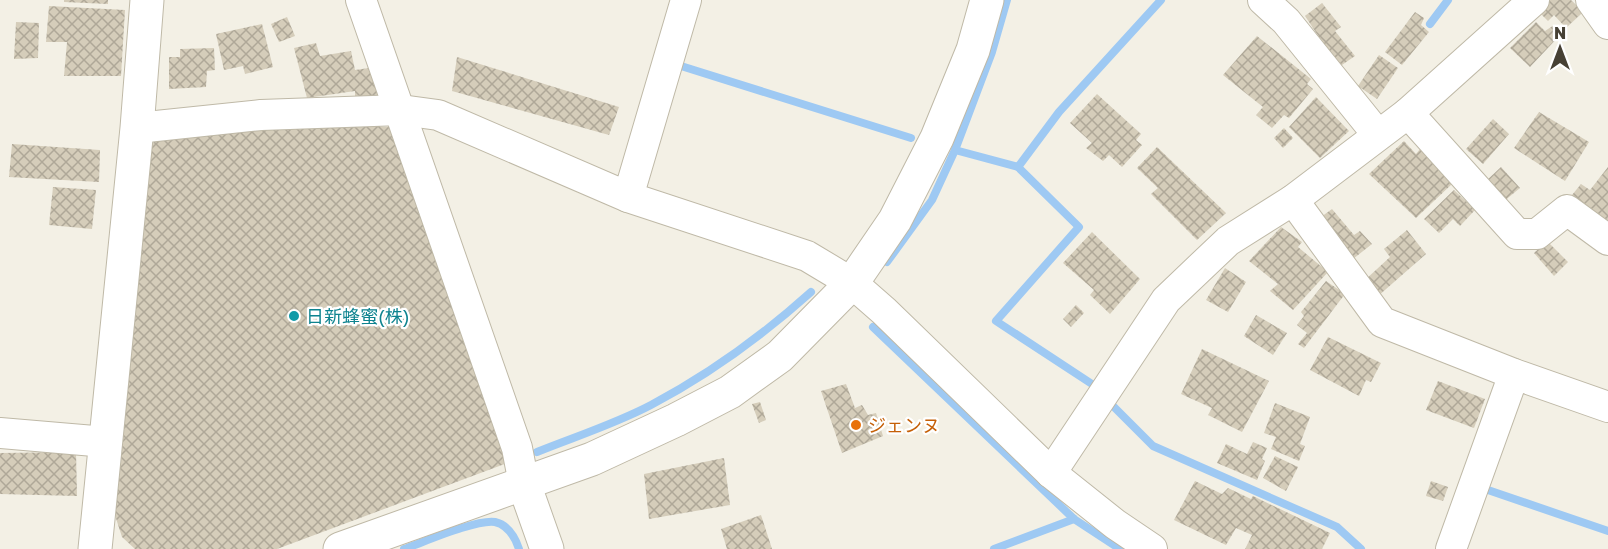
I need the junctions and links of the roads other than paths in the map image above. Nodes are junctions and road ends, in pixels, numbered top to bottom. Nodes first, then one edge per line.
1 (147, 0) edge
2 (362, 0) edge
3 (686, 0) edge
4 (987, 0) edge
5 (1263, 0) edge
6 (1534, 0) edge
7 (1591, 0) edge
8 (1608, 24) edge
9 (401, 110) junction
10 (1408, 113) junction
11 (137, 128) junction
12 (1378, 135) junction
13 (628, 197) junction
14 (1293, 200) junction
15 (1608, 240) edge
16 (852, 283) junction
17 (1514, 374) junction
18 (1608, 407) edge
19 (0, 433) edge
20 (106, 442) junction
21 (1051, 473) junction
22 (524, 484) junction
23 (95, 549) edge
24 (340, 549) edge
25 (547, 549) edge
26 (1152, 549) edge
27 (1451, 549) edge

1 - 11 street
2 - 9 street
3 - 13 street
4 - 16 street
5 - 12 street
6 - 10 street
7 - 8 street
9 - 11 street
9 - 13 street
9 - 22 street
10 - 12 street
10 - 15 street
11 - 20 street
12 - 14 street
13 - 16 street
14 - 17 street
14 - 21 street
16 - 21 street
16 - 22 street
17 - 18 street
17 - 27 street
19 - 20 street
20 - 23 street
21 - 26 street
22 - 24 street
22 - 25 street

